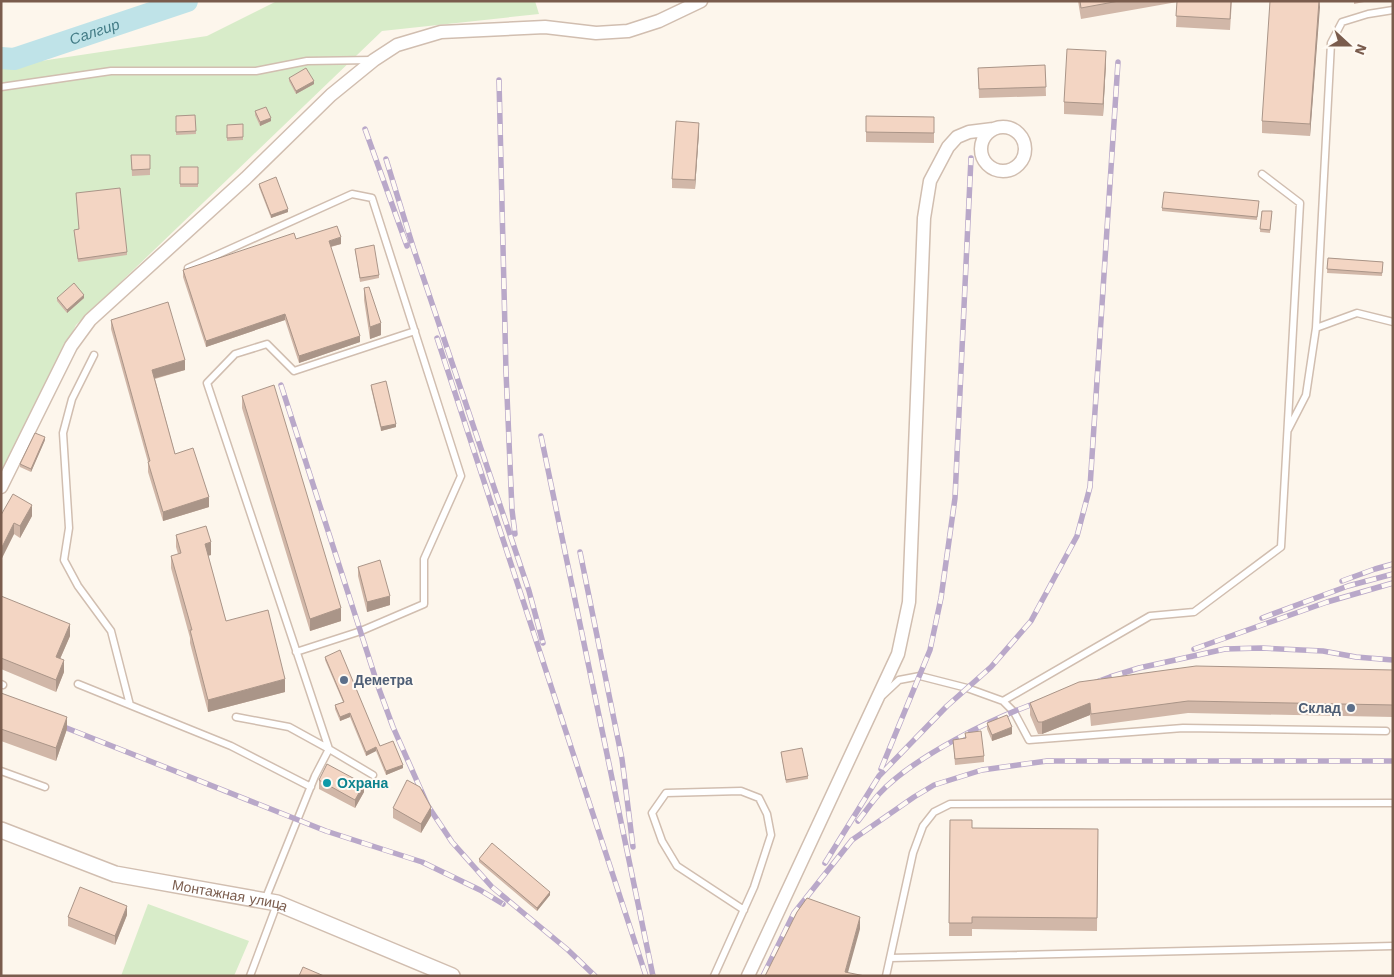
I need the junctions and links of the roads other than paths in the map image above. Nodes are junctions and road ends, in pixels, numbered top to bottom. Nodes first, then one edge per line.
1 (701, 1) edge
2 (1393, 10) edge
3 (374, 60) junction
4 (1, 87) edge
5 (993, 130) dead end
6 (1262, 174) dead end
7 (188, 268) edge
8 (1393, 322) edge
9 (1316, 328) junction
10 (415, 331) junction
11 (94, 355) dead end
12 (1287, 432) junction
13 (1, 487) edge
14 (296, 652) junction
15 (78, 684) dead end
16 (876, 701) junction
17 (1003, 701) junction
18 (130, 705) junction
19 (236, 717) dead end
20 (1386, 731) dead end
21 (329, 750) junction
22 (1, 771) edge
23 (373, 775) dead end
24 (45, 787) dead end
25 (310, 787) junction
26 (1393, 803) edge
27 (1, 830) edge
28 (271, 901) junction
29 (744, 910) junction
30 (1393, 946) edge
31 (890, 958) junction
32 (250, 976) edge
33 (452, 976) edge
34 (714, 976) edge
35 (748, 976) edge
36 (886, 976) edge

1 - 3 street
2 - 9 lane
3 - 4 lane
3 - 13 street
5 - 16 street
6 - 12 lane
7 - 10 lane
8 - 9 lane
9 - 12 lane
10 - 14 lane
10 - 14 lane
11 - 18 lane
12 - 17 lane
14 - 21 lane
15 - 18 lane
16 - 17 lane
16 - 35 street
17 - 20 lane
18 - 25 lane
19 - 21 lane
21 - 23 lane
21 - 25 lane
22 - 24 lane
25 - 28 lane
26 - 31 lane
27 - 28 street, Монтажная улица
28 - 32 lane
28 - 33 street, Монтажная улица
29 - 29 lane
29 - 34 lane
30 - 31 lane
31 - 36 lane

